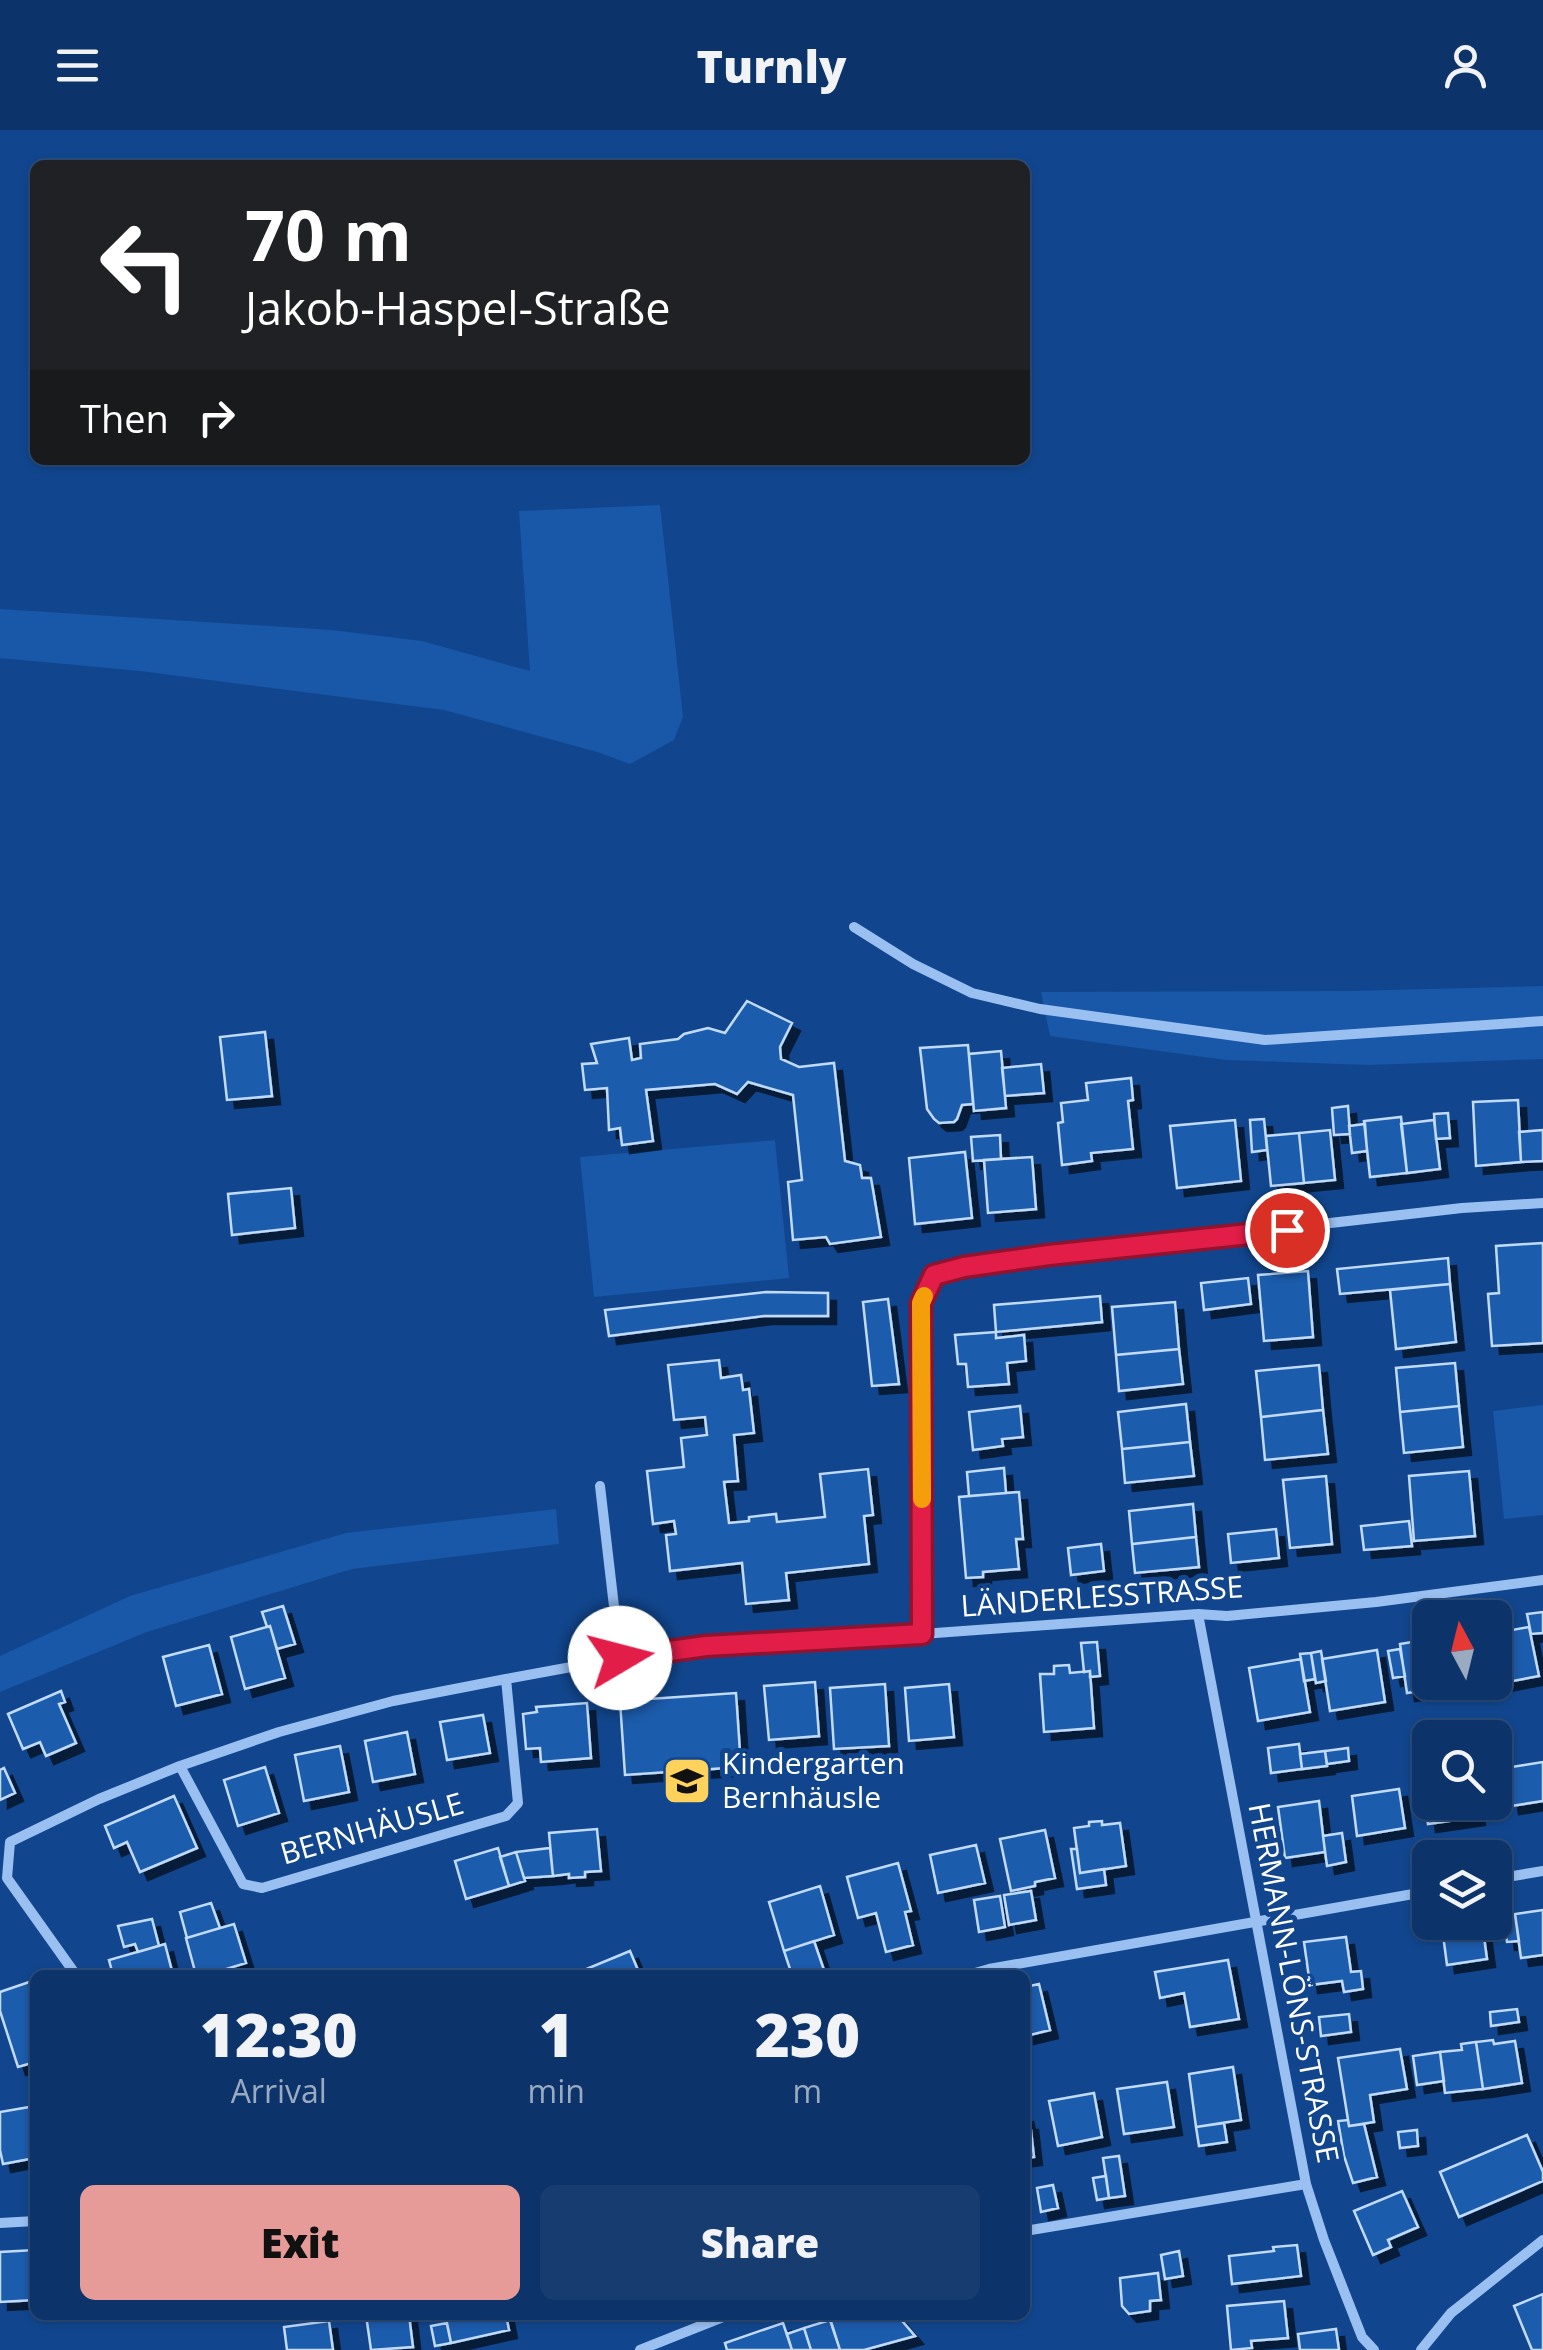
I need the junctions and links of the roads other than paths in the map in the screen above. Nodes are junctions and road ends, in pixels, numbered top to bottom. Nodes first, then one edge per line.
1 (854, 926) dead end
2 (1543, 1021) edge
3 (1543, 1203) edge
4 (600, 1486) dead end
5 (1543, 1580) edge
6 (1198, 1614) junction
7 (922, 1634) junction
8 (620, 1658) junction
9 (506, 1679) junction
10 (180, 1766) junction
11 (1543, 1871) edge
12 (1512, 1876) edge
13 (1412, 1894) edge
14 (1256, 1922) junction
15 (72, 1970) edge
16 (986, 1970) edge
17 (1306, 2184) junction
18 (30, 2220) edge
19 (0, 2223) edge
20 (1030, 2229) edge
21 (1543, 2240) edge
22 (715, 2320) edge
23 (640, 2350) edge
24 (1374, 2350) edge
25 (1420, 2350) edge

1 - 2 street
3 - 7 street
4 - 8 street
5 - 6 street, LÄNDERLESSTRASSE
6 - 7 street, LÄNDERLESSTRASSE
6 - 14 street, HERMANN-LÖNS-STRASSE
7 - 8 street, LÄNDERLESSTRASSE
8 - 9 street, LÄNDERLESSTRASSE
9 - 10 street, LÄNDERLESSTRASSE
9 - 10 street, BERNHÄUSLE
10 - 15 street, LÄNDERLESSTRASSE
11 - 12 street
13 - 14 street
14 - 16 street
14 - 17 street, HERMANN-LÖNS-STRASSE
17 - 20 street
17 - 24 street, HERMANN-LÖNS-STRASSE
18 - 19 street
21 - 25 street
22 - 23 street

